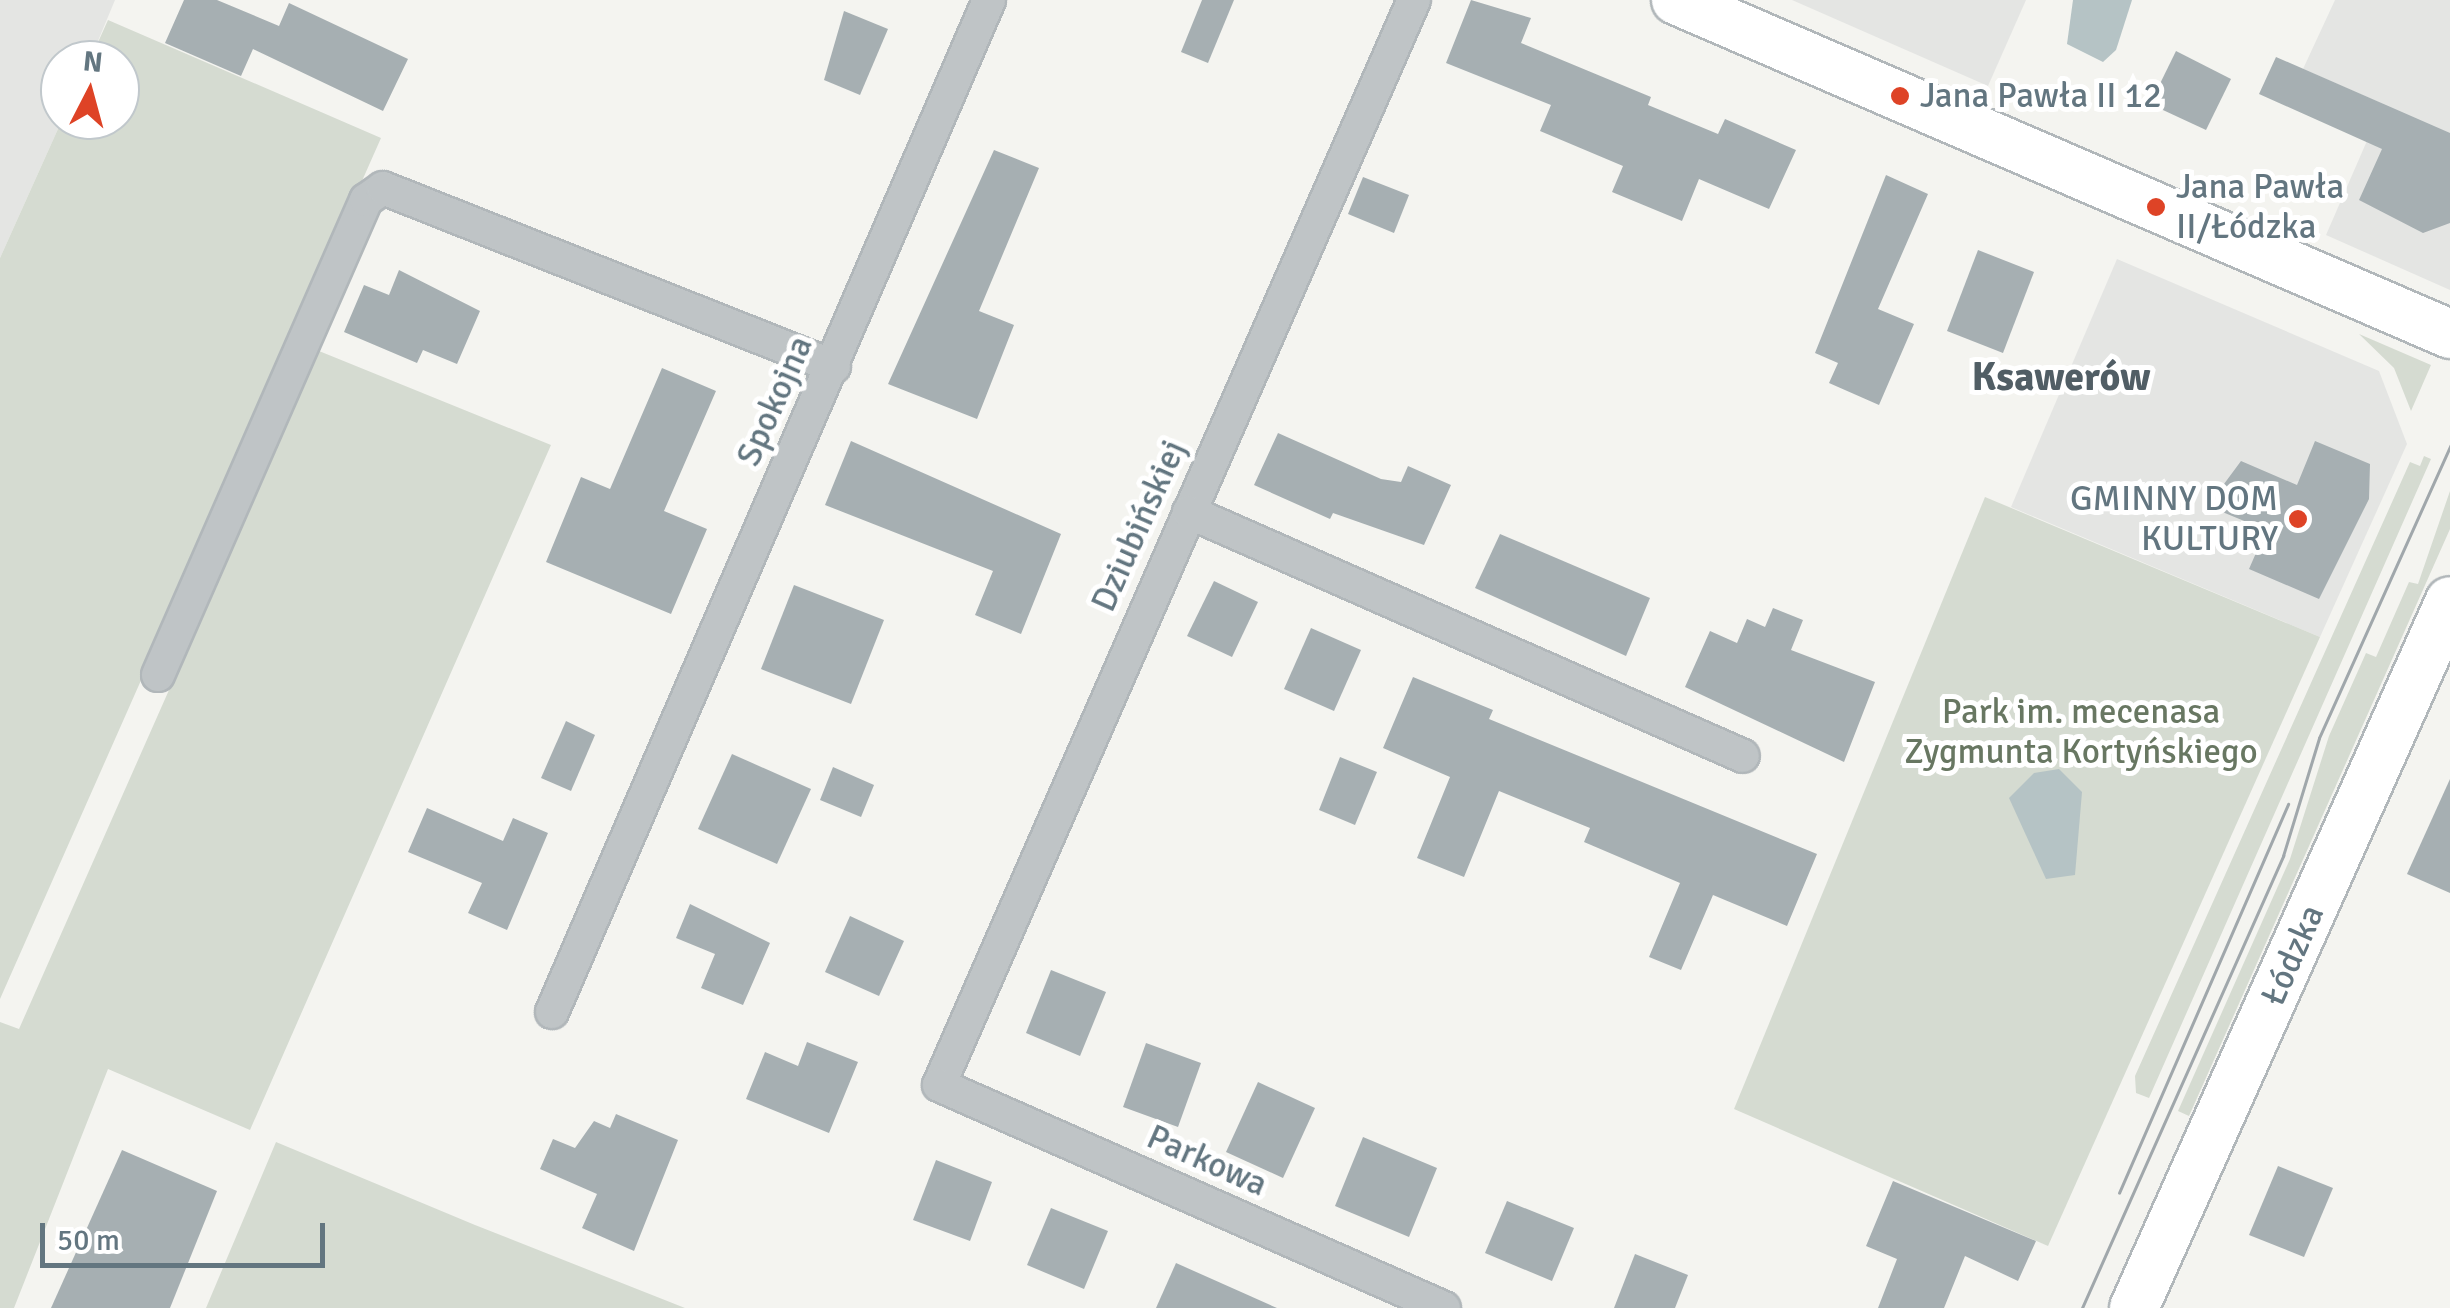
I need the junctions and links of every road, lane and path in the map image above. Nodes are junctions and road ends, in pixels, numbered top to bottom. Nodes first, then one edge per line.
1 (989, 0) edge
2 (1414, 0) edge
3 (1676, 0) edge
4 (2450, 334) edge
5 (834, 367) junction
6 (1189, 512) junction
7 (2450, 601) edge
8 (158, 676) dead end
9 (1743, 756) dead end
10 (552, 1012) dead end
11 (939, 1085) joint
12 (1444, 1308) edge
13 (2134, 1308) edge

1 - 5 street, Spokojna
2 - 6 street, Dziubińskiej
3 - 4 street
5 - 8 street
5 - 10 street, Spokojna
6 - 9 street
6 - 11 street, Dziubińskiej
7 - 13 street, Łódzka
11 - 12 street, Parkowa

